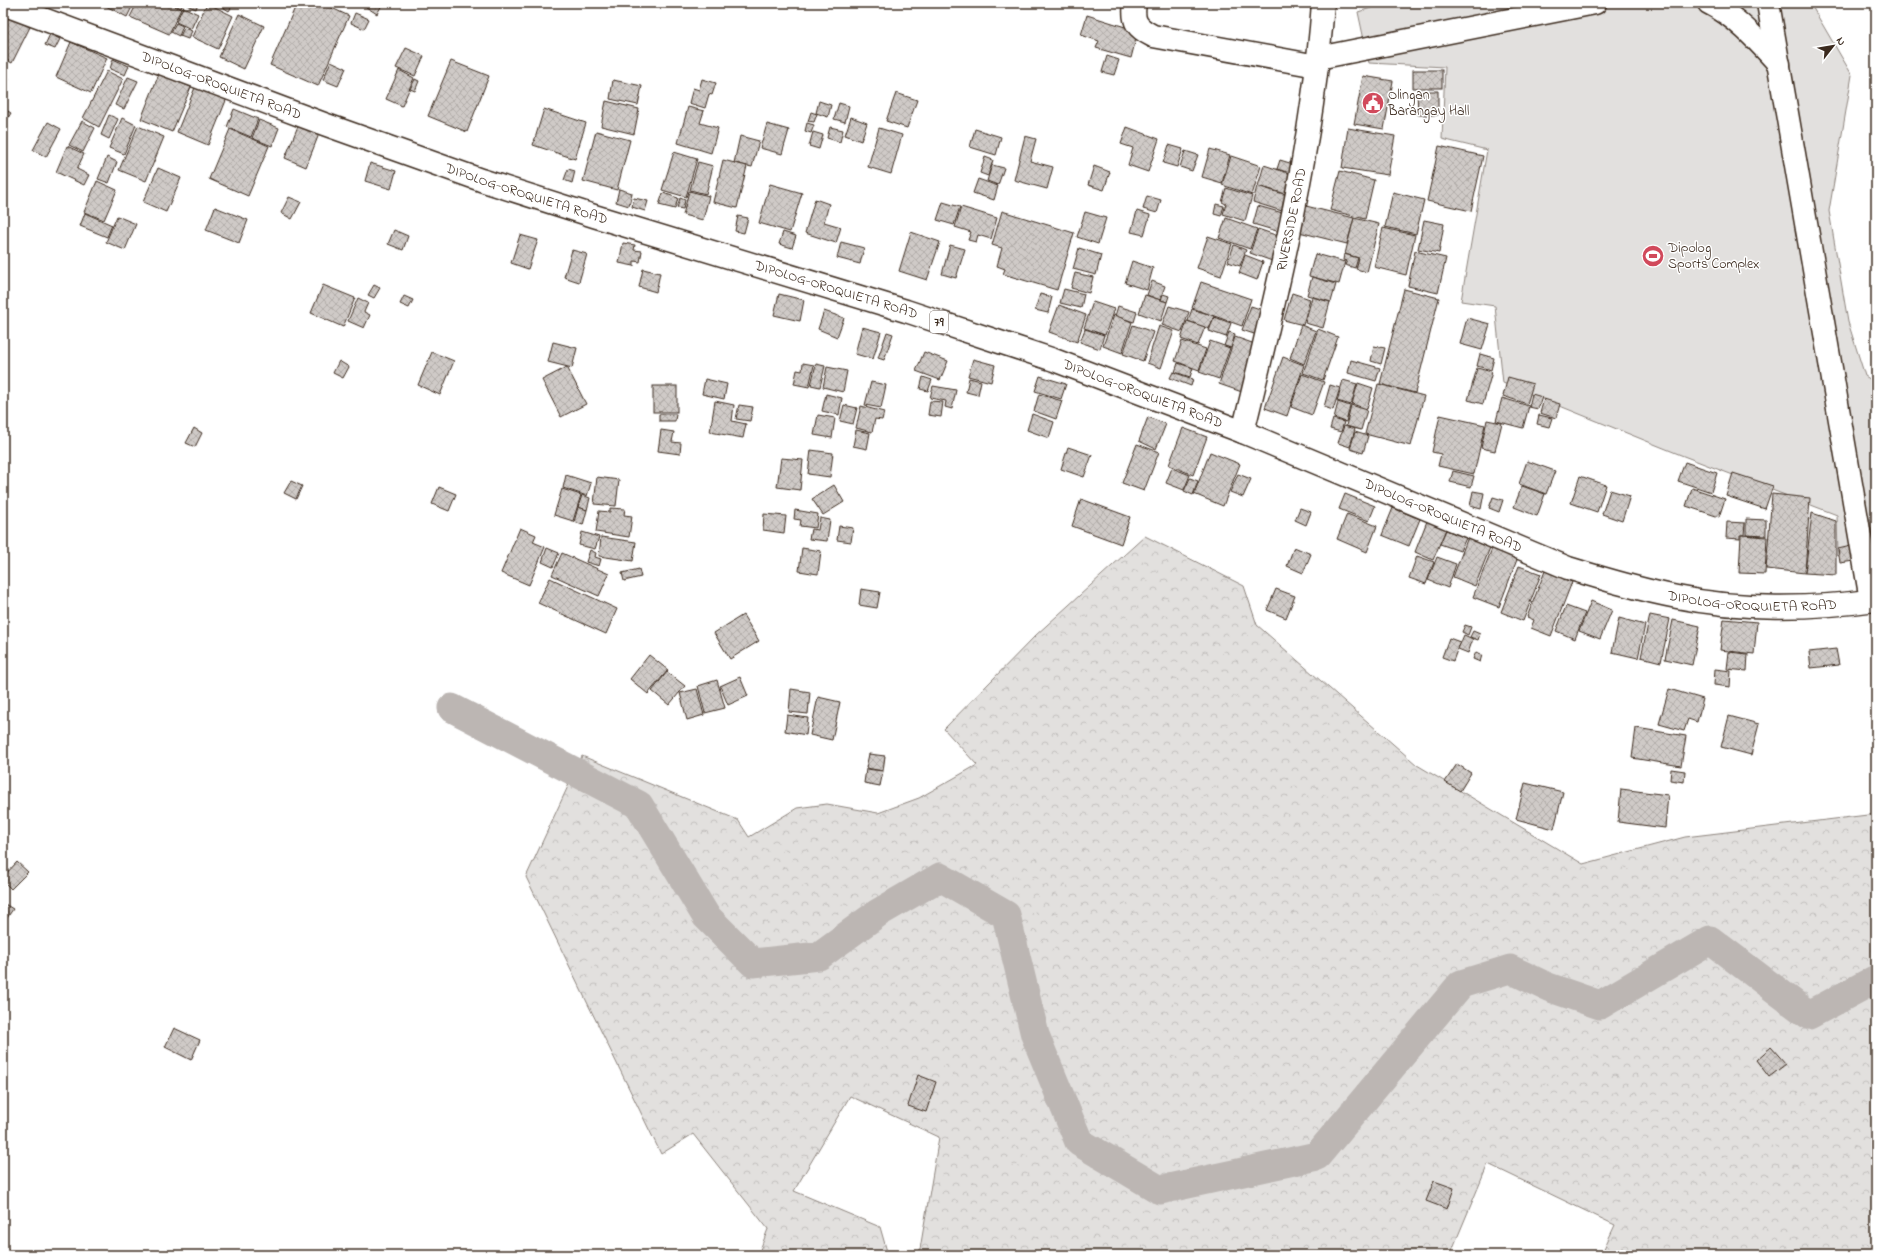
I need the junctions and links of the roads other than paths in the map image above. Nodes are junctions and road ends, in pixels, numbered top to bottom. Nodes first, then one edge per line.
1 (1135, 3) edge
2 (1323, 3) edge
3 (1595, 3) edge
4 (1709, 3) edge
5 (1768, 3) edge
6 (3, 4) edge
7 (1318, 62) junction
8 (1779, 64) junction
9 (1243, 432) junction
10 (1873, 600) edge

1 - 7 main road
2 - 7 main road, RIVERSIDE ROAD
3 - 7 main road
4 - 8 main road
5 - 8 main road
6 - 9 main road, DIPOLOG-OROQUIETA ROAD / 79
7 - 9 main road, RIVERSIDE ROAD
8 - 10 main road
9 - 10 main road, DIPOLOG-OROQUIETA ROAD / 79

